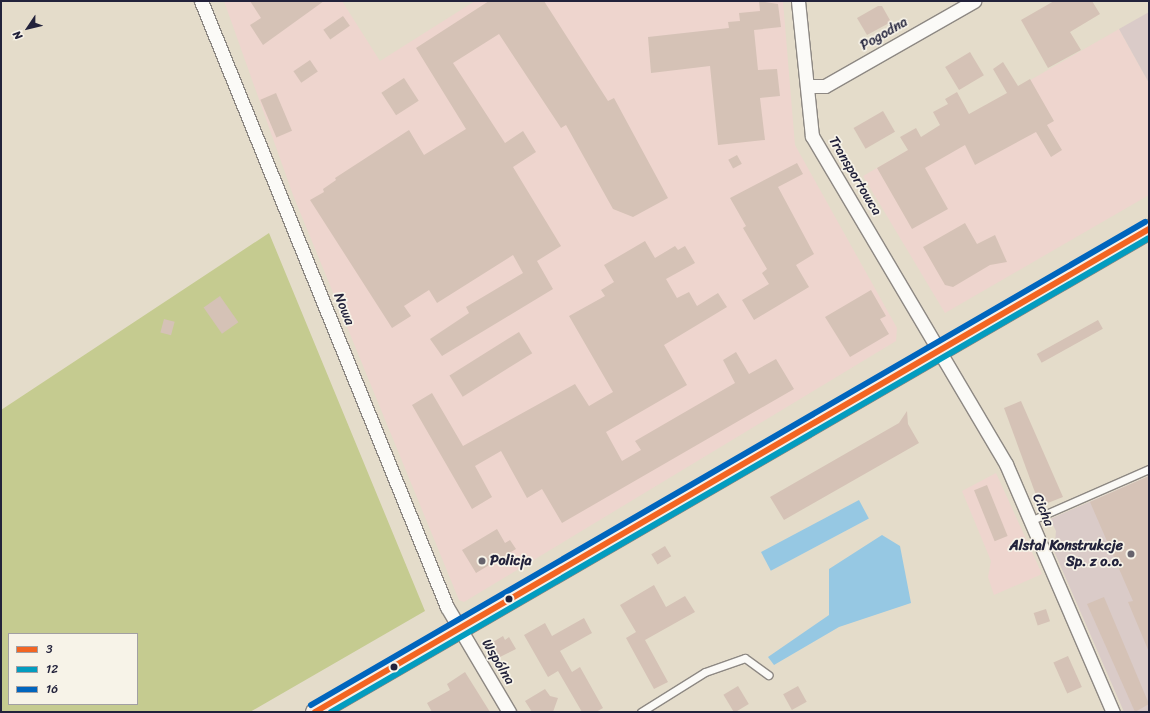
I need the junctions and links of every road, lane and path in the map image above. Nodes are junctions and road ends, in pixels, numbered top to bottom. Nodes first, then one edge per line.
1 (201, 1) edge
2 (798, 1) edge
3 (974, 1) edge
4 (807, 86) junction
5 (1149, 229) edge
6 (940, 350) junction
7 (1149, 469) edge
8 (1030, 520) junction
9 (458, 628) junction
10 (768, 675) dead end
11 (315, 712) edge
12 (509, 712) edge
13 (641, 712) edge
14 (1112, 712) edge

1 - 9 street, Nowa
2 - 4 street, Transportowca
3 - 4 street, Pogodna
4 - 6 street, Transportowca
5 - 6 main road
6 - 8 street, Cicha
6 - 9 main road
7 - 8 lane
8 - 14 street, Cicha
9 - 11 main road
9 - 12 street, Wspólna
10 - 13 lane

